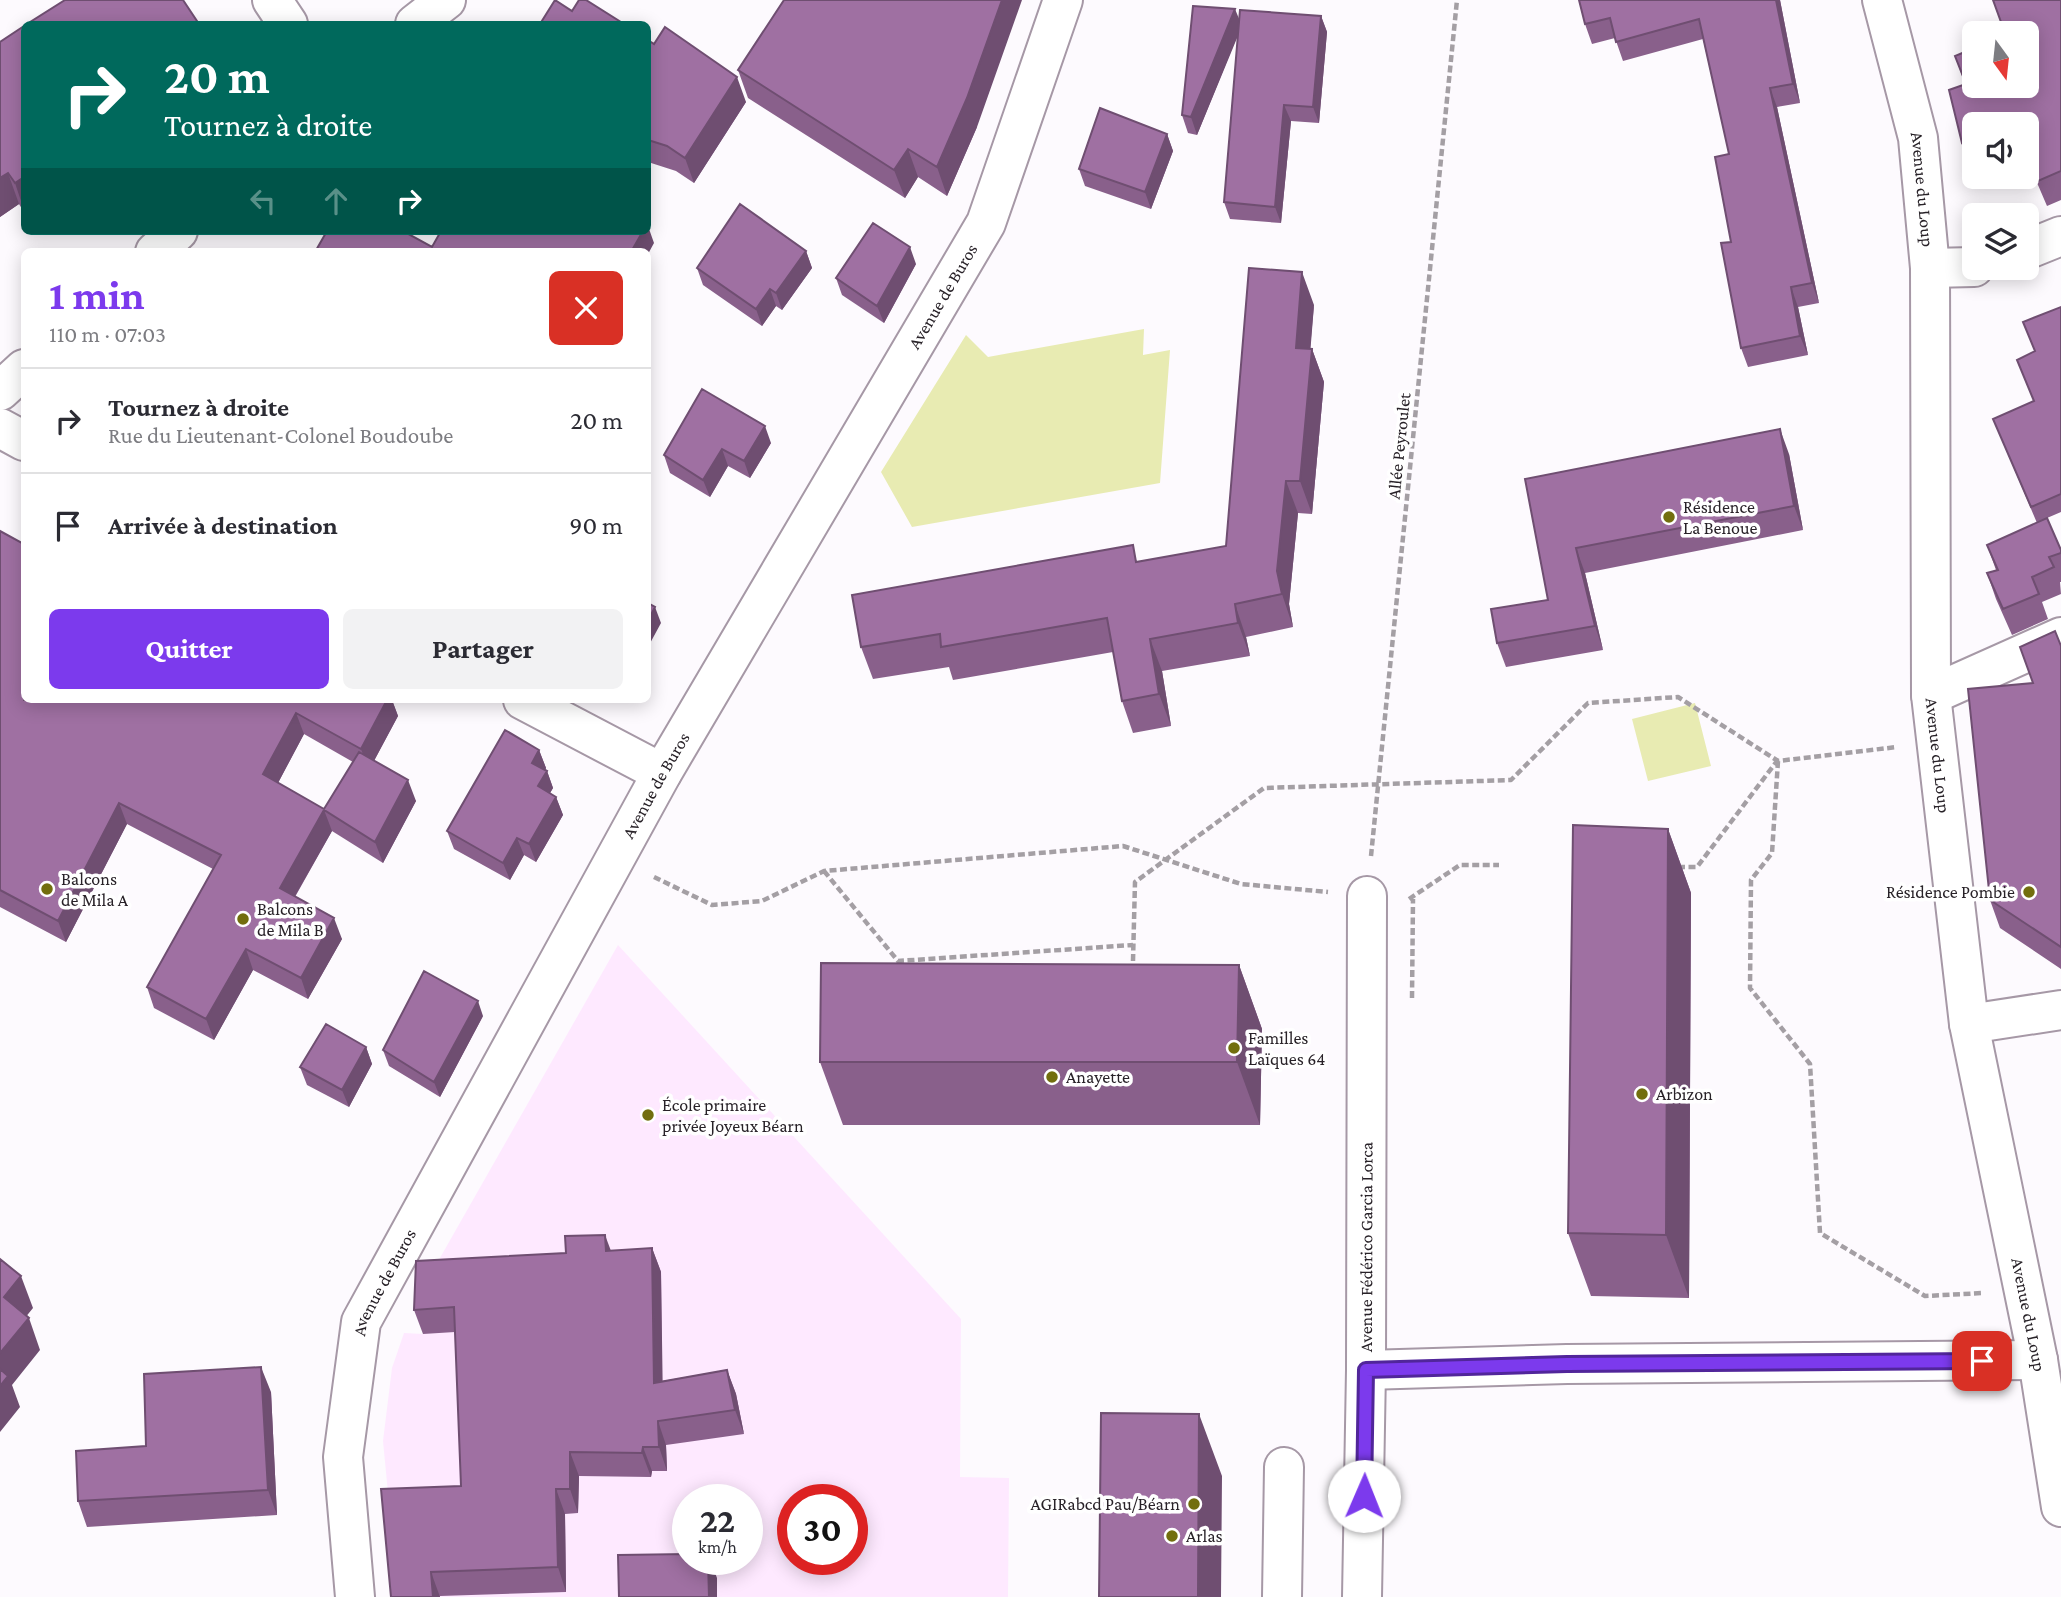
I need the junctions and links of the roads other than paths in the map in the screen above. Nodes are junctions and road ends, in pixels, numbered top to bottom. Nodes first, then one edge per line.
1 (272, 0) edge
2 (446, 0) edge
3 (1063, 0) edge
4 (1882, 0) edge
5 (286, 21) edge
6 (419, 21) edge
7 (174, 235) edge
8 (2061, 236) edge
9 (2039, 245) edge
10 (159, 248) edge
11 (1962, 267) edge
12 (1930, 268) junction
13 (21, 372) edge
14 (0, 391) edge
15 (0, 428) edge
16 (21, 439) edge
17 (2061, 637) edge
18 (1931, 695) junction
19 (529, 703) edge
20 (662, 773) junction
21 (1367, 896) road end
22 (2061, 1010) edge
23 (1969, 1024) junction
24 (2038, 1360) junction
25 (1366, 1370) junction
26 (1284, 1467) dead end
27 (2061, 1507) edge
28 (355, 1597) edge
29 (1282, 1597) edge
30 (1362, 1597) edge

1 - 5 street
2 - 6 street
3 - 20 street, Avenue de Buros
4 - 12 street, Avenue du Loup
7 - 10 street
8 - 9 street
11 - 12 street
12 - 18 street, Avenue du Loup
13 - 14 street
15 - 16 street
17 - 18 street
18 - 23 street, Avenue du Loup
19 - 20 street
20 - 28 street, Avenue de Buros
21 - 25 street, Avenue Fédérico Garcia Lorca
22 - 23 street
23 - 24 street, Avenue du Loup
24 - 25 street
24 - 27 street, Avenue du Loup
25 - 30 street, Avenue Fédérico Garcia Lorca
26 - 29 street

